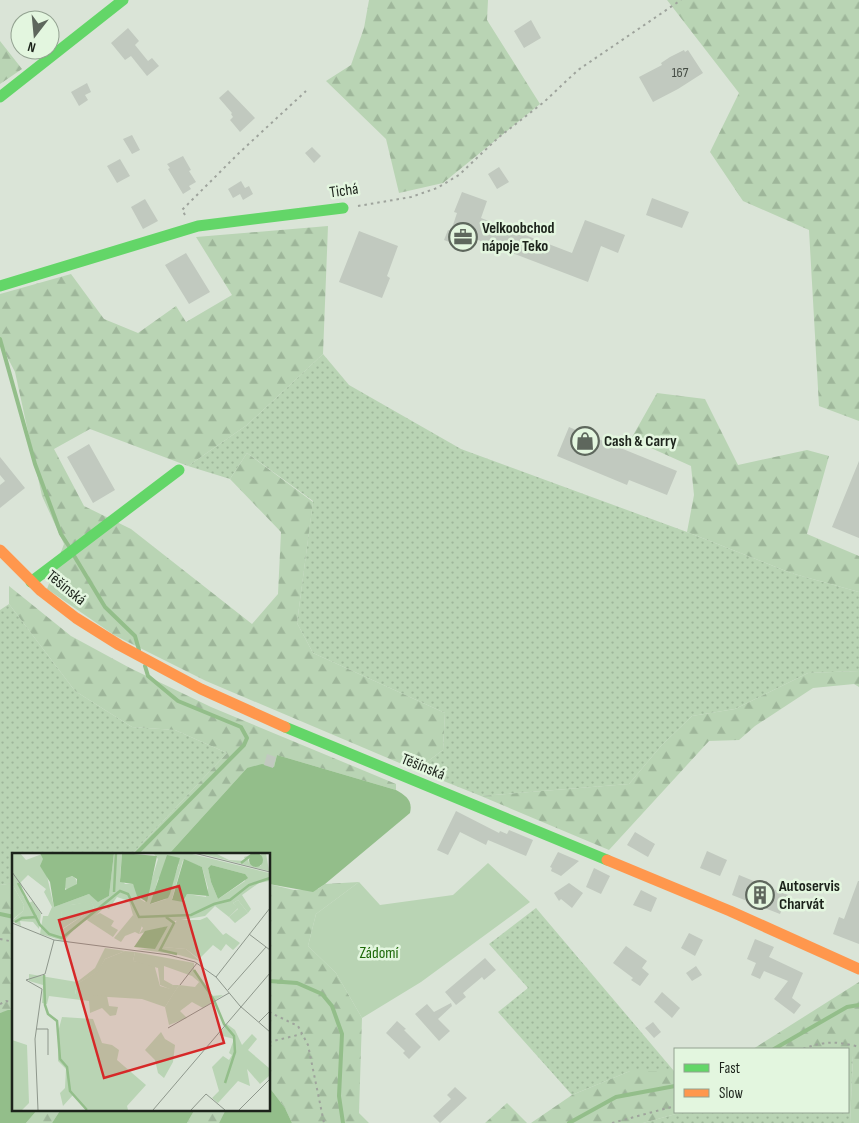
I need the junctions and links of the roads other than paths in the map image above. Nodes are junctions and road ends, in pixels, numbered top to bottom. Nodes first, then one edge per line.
1 (123, 0) edge
2 (0, 97) edge
3 (343, 208) road end
4 (0, 286) edge
5 (179, 470) dead end
6 (0, 550) edge
7 (32, 582) junction
8 (859, 969) edge

1 - 2 main road
3 - 4 main road, Tichá
5 - 7 main road
6 - 7 main road, Těšínská
7 - 8 main road, Těšínská

